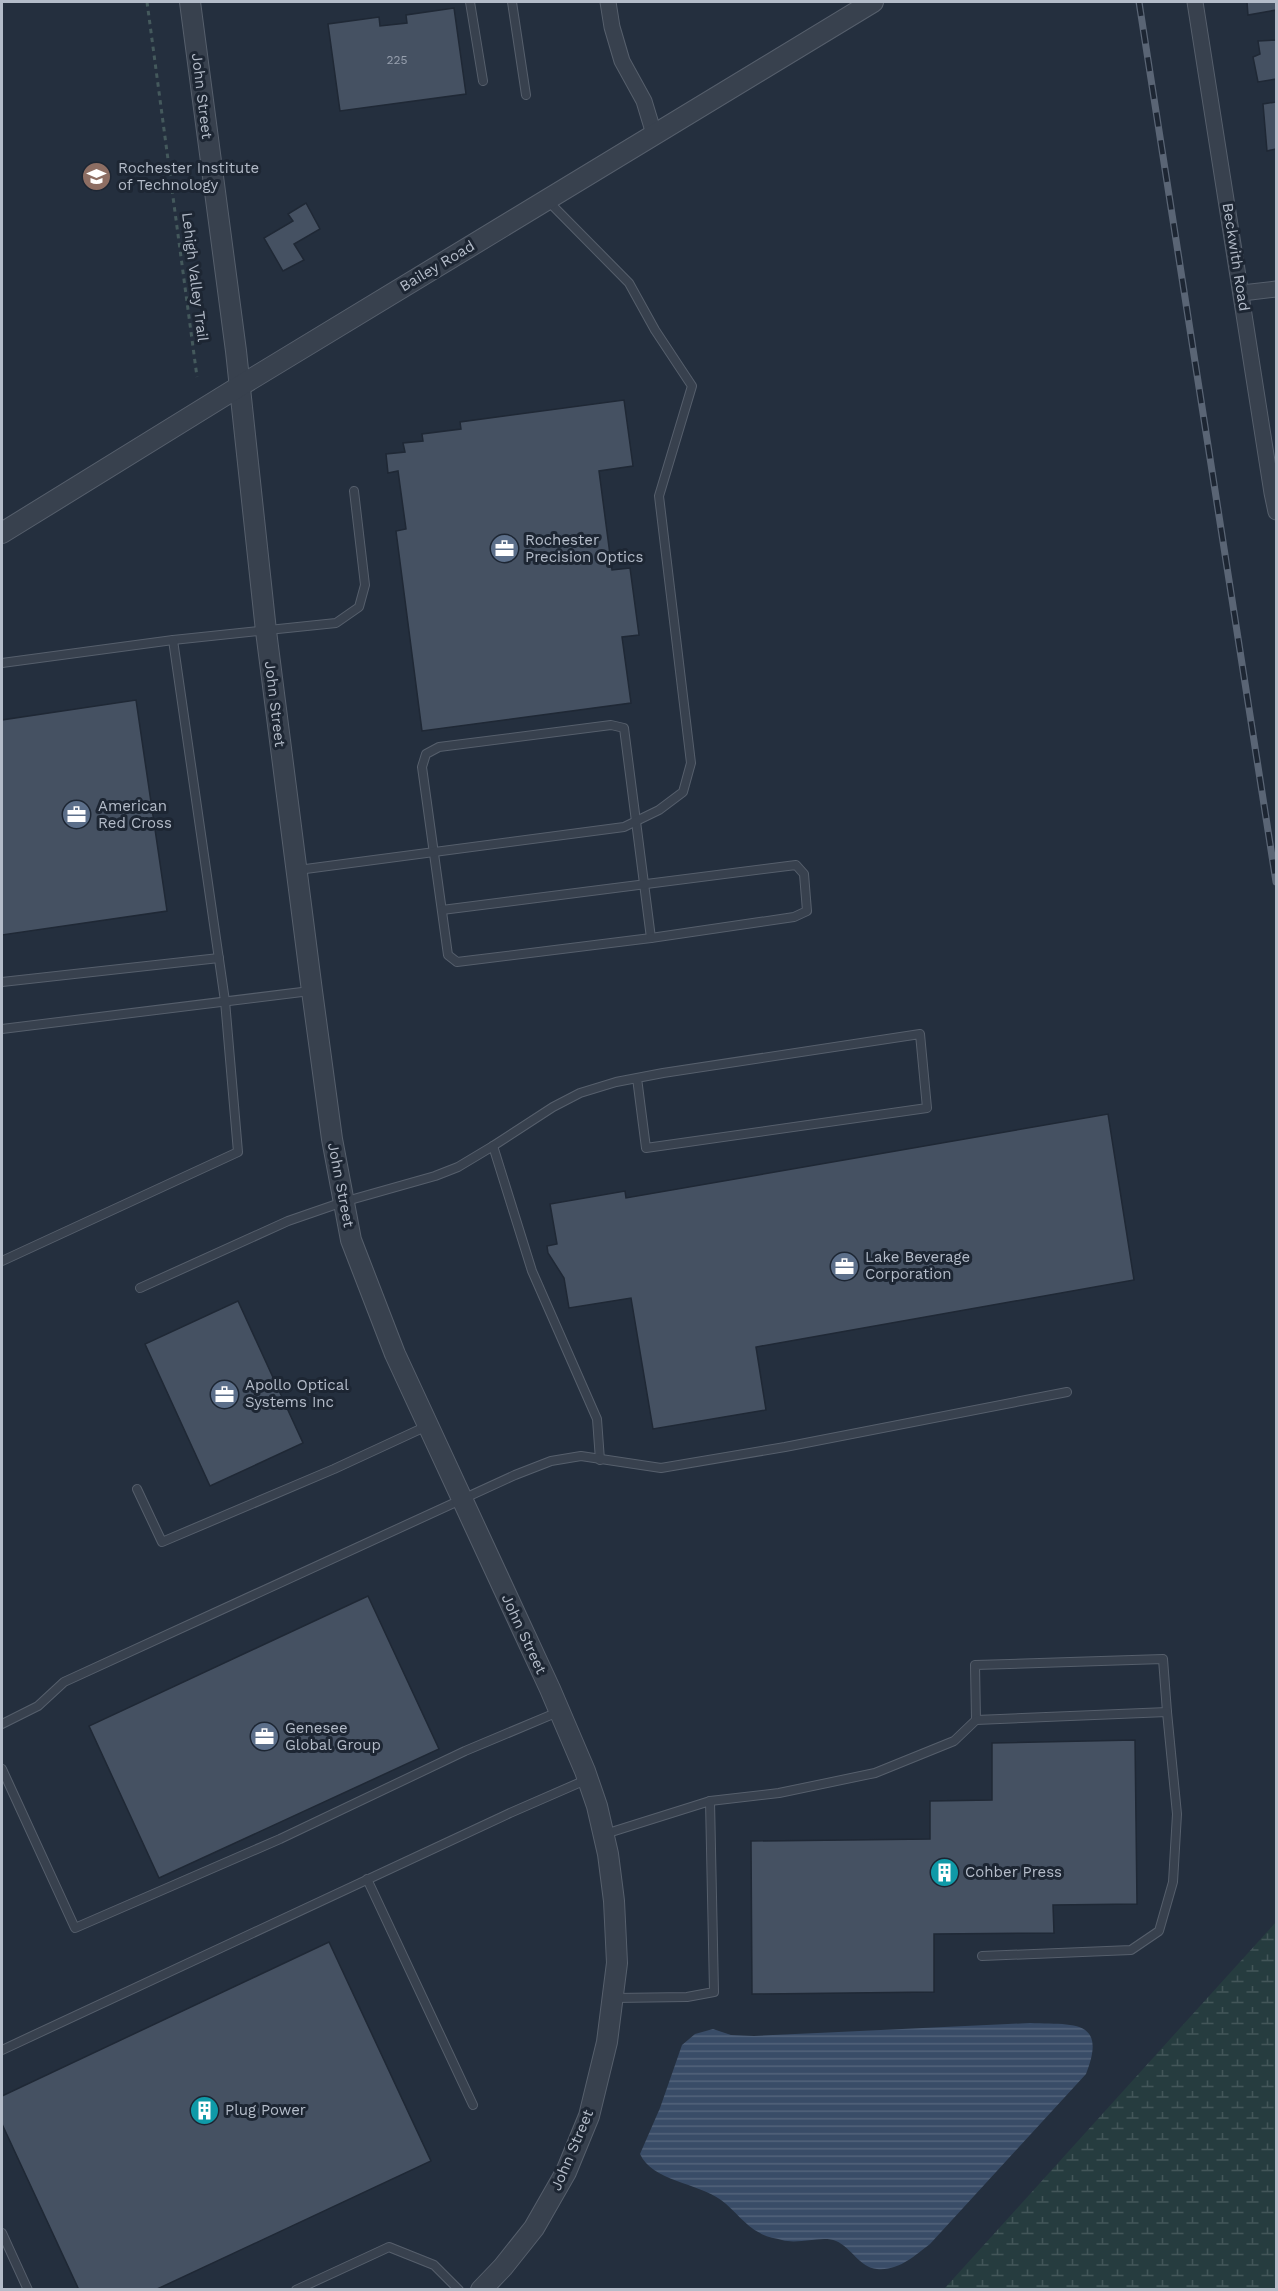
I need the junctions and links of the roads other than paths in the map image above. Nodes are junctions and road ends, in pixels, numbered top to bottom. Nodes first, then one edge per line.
1 (190, 2) edge
2 (470, 2) edge
3 (512, 2) edge
4 (608, 2) edge
5 (873, 2) edge
6 (1195, 2) edge
7 (483, 81) dead end
8 (526, 95) dead end
9 (654, 134) junction
10 (546, 199) junction
11 (1276, 289) edge
12 (1242, 292) junction
13 (240, 386) junction
14 (354, 491) dead end
15 (1276, 512) edge
16 (2, 533) edge
17 (266, 631) junction
18 (173, 640) junction
19 (2, 663) edge
20 (638, 820) junction
21 (434, 852) junction
22 (296, 870) junction
23 (644, 884) junction
24 (442, 910) junction
25 (651, 938) junction
26 (219, 958) junction
27 (2, 982) edge
28 (312, 991) junction
29 (225, 1001) junction
30 (2, 1029) edge
31 (637, 1078) junction
32 (493, 1146) junction
33 (343, 1202) junction
34 (2, 1261) edge
35 (140, 1288) dead end
36 (1067, 1392) dead end
37 (428, 1425) junction
38 (600, 1460) junction
39 (137, 1489) dead end
40 (462, 1500) junction
41 (559, 1711) junction
42 (1167, 1712) junction
43 (976, 1720) junction
44 (2, 1724) edge
45 (2, 1769) edge
46 (588, 1779) junction
47 (710, 1801) junction
48 (604, 1834) junction
49 (367, 1879) junction
50 (982, 1956) dead end
51 (612, 1998) junction
52 (2, 2050) edge
53 (473, 2105) dead end
54 (2, 2234) edge
55 (28, 2289) edge
56 (296, 2289) edge
57 (459, 2289) edge
58 (482, 2289) edge

1 - 13 street, John Street
2 - 7 lane
3 - 8 lane
4 - 9 street
5 - 9 street, Bailey Road
6 - 12 street, Beckwith Road
9 - 10 street, Bailey Road
10 - 13 street, Bailey Road
10 - 20 lane
11 - 12 street
12 - 15 street, Beckwith Road
13 - 16 street, Bailey Road
13 - 17 street, John Street
14 - 17 lane
17 - 18 lane
17 - 22 street, John Street
18 - 19 lane
18 - 26 lane
20 - 21 lane
20 - 21 lane
20 - 23 lane
21 - 22 lane
21 - 24 lane
22 - 28 street, John Street
23 - 24 lane
23 - 25 lane
23 - 25 lane
24 - 25 lane
26 - 27 lane
26 - 29 lane
28 - 29 lane
28 - 33 street, John Street
29 - 30 lane
29 - 34 lane
31 - 31 lane
31 - 32 lane
32 - 33 lane
32 - 38 lane
33 - 35 lane
33 - 37 street, John Street
36 - 38 lane
37 - 39 lane
37 - 40 street, John Street
38 - 40 lane
40 - 41 street, John Street
40 - 44 lane
41 - 45 lane
41 - 46 street, John Street
42 - 43 lane
42 - 43 lane
42 - 50 lane
43 - 47 lane
46 - 48 street, John Street
46 - 49 lane
47 - 48 lane
47 - 51 lane
48 - 51 street, John Street
49 - 52 lane
49 - 53 lane
51 - 58 street, John Street
54 - 55 lane
56 - 57 lane

